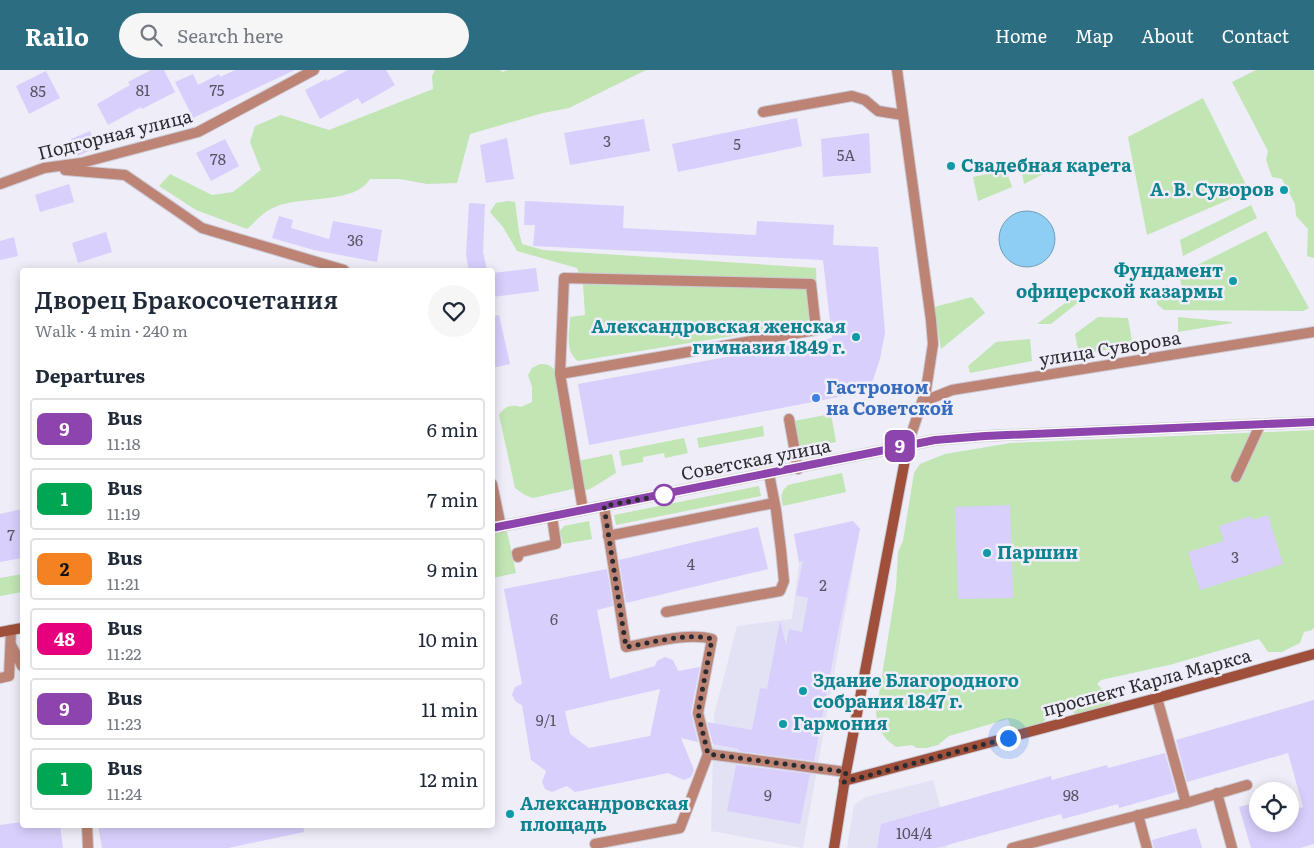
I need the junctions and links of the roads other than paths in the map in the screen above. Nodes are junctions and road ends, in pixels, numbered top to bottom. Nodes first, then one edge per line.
1 (314, 70) edge
2 (897, 70) edge
3 (763, 112) dead end
4 (903, 115) junction
5 (44, 168) junction
6 (0, 184) edge
7 (337, 268) edge
8 (1314, 332) edge
9 (560, 374) junction
10 (919, 412) junction
11 (789, 419) dead end
12 (1314, 422) edge
13 (1260, 425) junction
14 (908, 444) junction
15 (798, 469) junction
16 (769, 474) junction
17 (1236, 477) dead end
18 (774, 503) junction
19 (604, 506) junction
20 (495, 510) edge
21 (583, 510) junction
22 (552, 517) junction
23 (497, 527) edge
24 (608, 536) junction
25 (518, 557) dead end
26 (666, 612) dead end
27 (20, 628) edge
28 (11, 630) junction
29 (0, 632) edge
30 (11, 644) junction
31 (1314, 654) edge
32 (20, 662) edge
33 (0, 678) edge
34 (1157, 698) junction
35 (708, 754) junction
36 (845, 777) junction
37 (1247, 785) dead end
38 (1217, 794) junction
39 (1186, 802) junction
40 (1138, 815) junction
41 (86, 828) edge
42 (595, 844) dead end
43 (1028, 846) edge
44 (88, 848) edge
45 (834, 848) edge
46 (1012, 848) edge
47 (1147, 848) edge
48 (1232, 848) edge

1 - 5 street, Подгорная улица
2 - 4 street
3 - 4 street
4 - 10 street
5 - 6 street, Подгорная улица
5 - 7 street
8 - 10 street, улица Суворова
9 - 9 street
9 - 21 street
10 - 14 street
11 - 15 street
12 - 13 main road
13 - 14 main road
13 - 17 street
14 - 15 main road, Советская улица
14 - 36 main road
15 - 16 main road, Советская улица
16 - 18 street
16 - 19 main road, Советская улица
18 - 24 street
18 - 26 street
19 - 21 main road, Советская улица
19 - 24 street
20 - 23 street
21 - 22 main road, Советская улица
22 - 23 main road, Советская улица
22 - 25 street
24 - 35 street
27 - 28 main road
28 - 29 main road
28 - 30 street
30 - 32 street
30 - 33 street
31 - 34 main road, проспект Карла Маркса
34 - 36 main road, проспект Карла Маркса
34 - 39 street
35 - 36 street
35 - 42 street
36 - 45 main road
37 - 38 street
38 - 39 street
38 - 48 street
39 - 40 street
40 - 43 street
40 - 47 street
41 - 44 street
43 - 46 street

